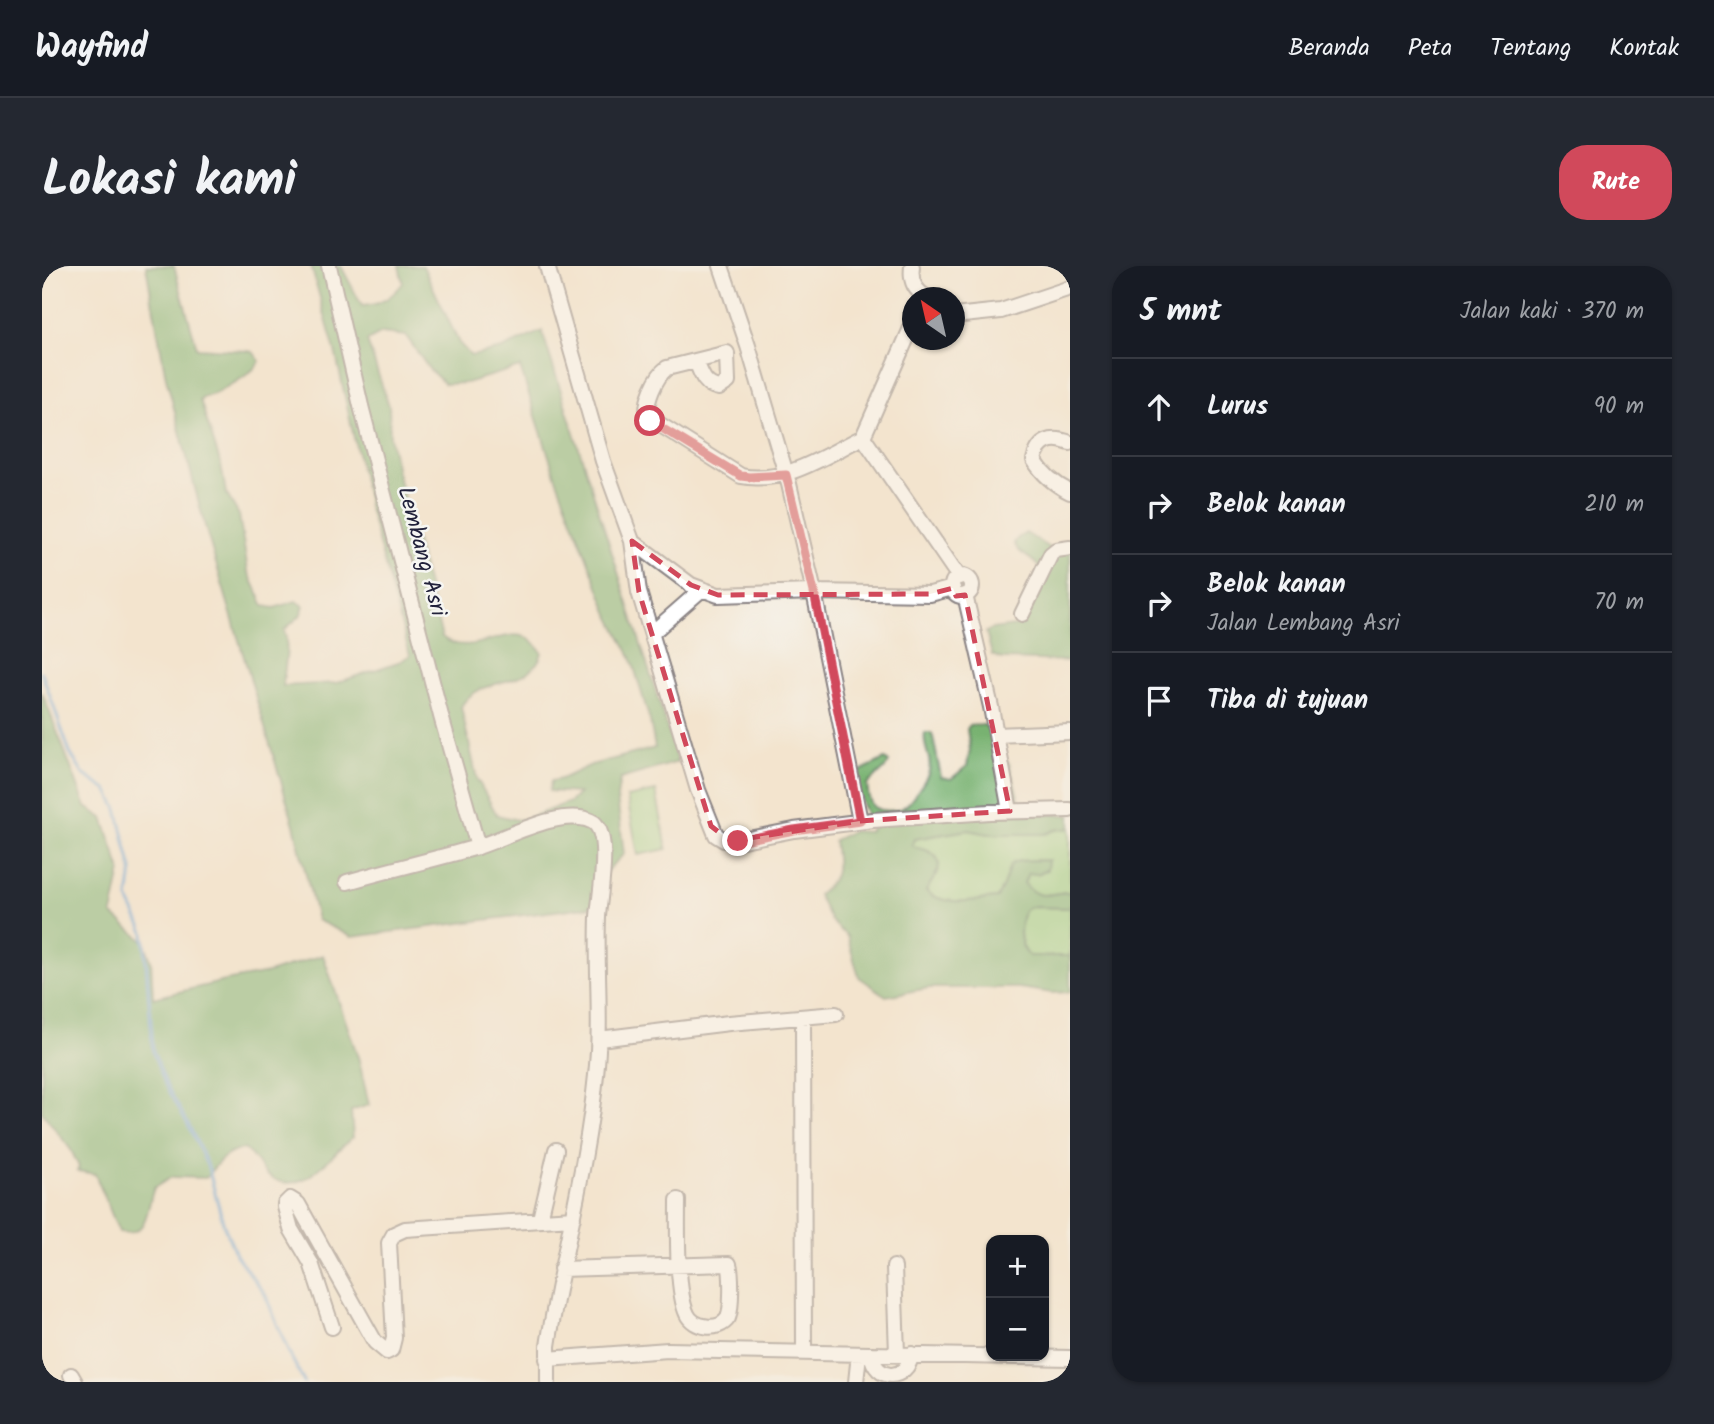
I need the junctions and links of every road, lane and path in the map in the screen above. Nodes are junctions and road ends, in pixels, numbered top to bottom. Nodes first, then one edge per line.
1 (329, 266) edge
2 (547, 266) edge
3 (721, 266) edge
4 (912, 267) edge
5 (915, 287) edge
6 (1070, 288) edge
7 (965, 312) edge
8 (902, 349) edge
9 (696, 361) dead end
10 (863, 438) junction
11 (1070, 443) edge
12 (786, 475) junction
13 (1070, 492) edge
14 (632, 541) junction
15 (1070, 548) edge
16 (959, 587) junction
17 (701, 590) junction
18 (814, 592) junction
19 (1022, 614) dead end
20 (652, 633) junction
21 (1070, 732) edge
22 (996, 735) junction
23 (1070, 810) edge
24 (1010, 811) junction
25 (860, 821) junction
26 (478, 847) junction
27 (347, 882) dead end
28 (836, 1014) dead end
29 (803, 1017) junction
30 (599, 1039) junction
31 (556, 1150) dead end
32 (678, 1200) dead end
33 (573, 1218) junction
34 (540, 1219) junction
35 (680, 1264) junction
36 (894, 1267) dead end
37 (561, 1269) junction
38 (332, 1328) dead end
39 (804, 1352) junction
40 (865, 1354) junction
41 (897, 1354) junction
42 (912, 1354) junction
43 (1070, 1358) edge
44 (547, 1359) junction
45 (890, 1380) edge
46 (548, 1382) edge
47 (856, 1382) edge

1 - 26 street, Lembang Asri
2 - 14 street
3 - 12 street
4 - 5 street
6 - 7 street
8 - 10 street
9 - 12 street
10 - 12 street
10 - 16 street
11 - 13 street
12 - 18 street
14 - 17 street
14 - 20 street
15 - 19 street
16 - 18 street
16 - 22 street
17 - 18 street
17 - 20 street
18 - 25 street
20 - 25 street
21 - 22 street
22 - 24 street
23 - 24 street
24 - 25 street
26 - 27 street
26 - 30 street
28 - 29 street
29 - 30 street
29 - 39 street
30 - 33 street
31 - 34 street
32 - 35 street
33 - 34 street
33 - 37 street
34 - 38 street
35 - 35 street
35 - 37 street
36 - 41 street
37 - 44 street
39 - 40 street
39 - 44 street
40 - 41 street
40 - 45 street
40 - 47 street
41 - 42 street
42 - 43 street
42 - 45 street
44 - 46 street

